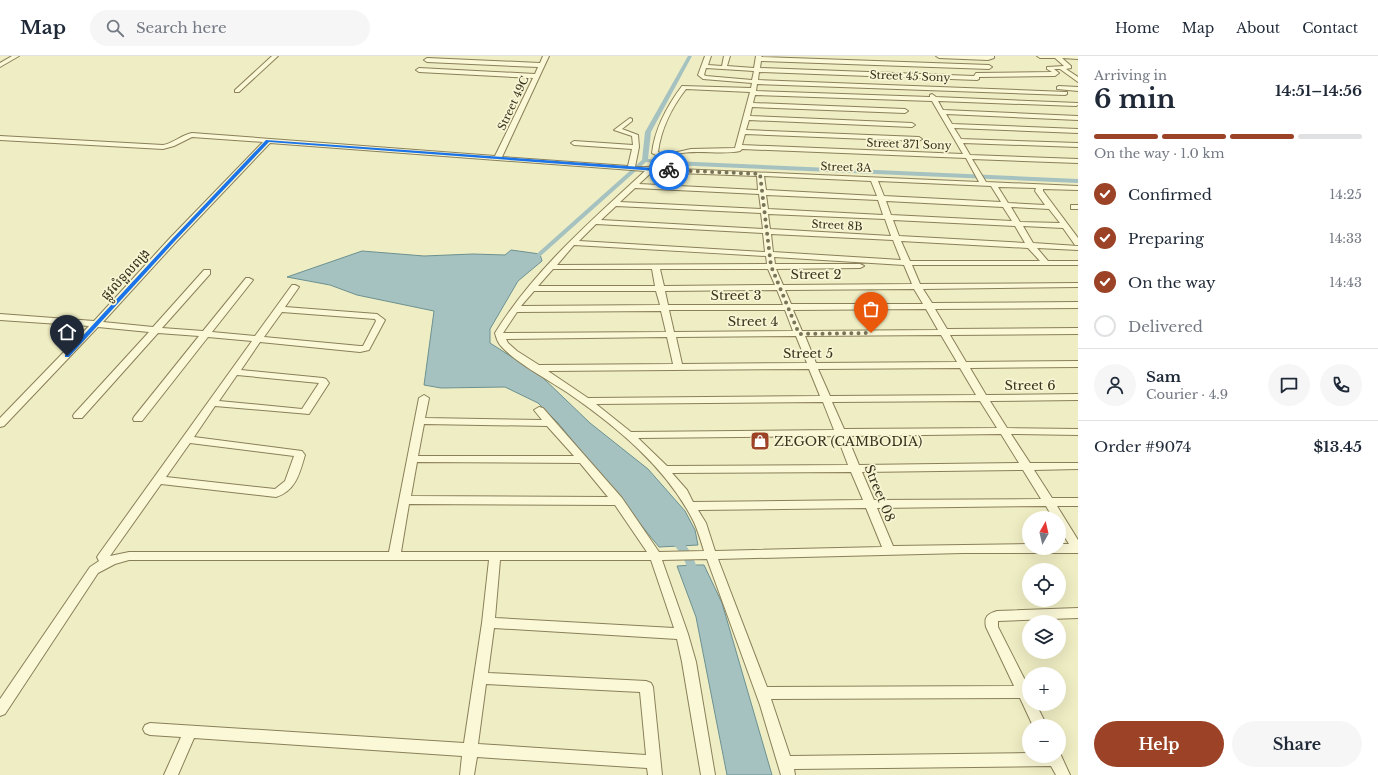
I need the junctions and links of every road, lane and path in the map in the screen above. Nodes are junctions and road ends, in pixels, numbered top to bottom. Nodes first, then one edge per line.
1 (16, 56) edge
2 (275, 56) edge
3 (708, 56) edge
4 (727, 56) edge
5 (909, 56) edge
6 (939, 56) edge
7 (991, 56) edge
8 (1040, 56) edge
9 (428, 57) edge
10 (1058, 57) edge
11 (1078, 57) edge
12 (759, 58) edge
13 (479, 61) junction
14 (543, 61) edge
15 (914, 64) junction
16 (0, 65) edge
17 (705, 66) junction
18 (989, 67) dead end
19 (724, 68) junction
20 (1062, 68) junction
21 (758, 70) junction
22 (472, 73) junction
23 (536, 76) junction
24 (921, 76) junction
25 (977, 78) junction
26 (1078, 80) edge
27 (756, 82) junction
28 (982, 83) dead end
29 (1046, 85) dead end
30 (927, 87) junction
31 (1078, 89) edge
32 (237, 91) dead end
33 (1064, 91) junction
34 (753, 92) junction
35 (898, 98) junction
36 (934, 100) junction
37 (750, 106) junction
38 (1077, 106) edge
39 (905, 111) junction
40 (942, 112) junction
41 (746, 118) junction
42 (1078, 118) edge
43 (630, 120) dead end
44 (912, 125) junction
45 (950, 126) junction
46 (1078, 131) edge
47 (744, 132) junction
48 (0, 138) edge
49 (268, 140) junction
50 (959, 141) junction
51 (574, 143) dead end
52 (1078, 145) edge
53 (636, 147) junction
54 (923, 147) junction
55 (739, 148) junction
56 (498, 157) junction
57 (968, 157) junction
58 (1078, 161) edge
59 (659, 162) junction
60 (631, 168) junction
61 (760, 174) junction
62 (874, 179) junction
63 (983, 182) junction
64 (993, 184) junction
65 (634, 186) junction
66 (1040, 187) junction
67 (1078, 188) edge
68 (763, 193) junction
69 (882, 199) junction
70 (615, 204) junction
71 (1005, 205) junction
72 (1052, 208) junction
73 (1062, 210) junction
74 (766, 211) junction
75 (889, 218) junction
76 (594, 222) junction
77 (1017, 224) junction
78 (1072, 229) edge
79 (768, 232) junction
80 (896, 239) junction
81 (572, 243) junction
82 (1078, 243) edge
83 (1031, 246) junction
84 (1078, 248) edge
85 (770, 255) junction
86 (906, 263) junction
87 (1046, 263) junction
88 (1078, 263) edge
89 (655, 266) junction
90 (771, 266) junction
91 (550, 267) junction
92 (207, 272) dead end
93 (249, 280) dead end
94 (1078, 285) edge
95 (917, 286) junction
96 (779, 287) junction
97 (295, 288) dead end
98 (660, 288) junction
99 (531, 289) junction
100 (1078, 305) edge
101 (928, 306) junction
102 (788, 307) junction
103 (665, 308) junction
104 (280, 309) junction
105 (514, 309) junction
106 (0, 317) edge
107 (96, 324) junction
108 (156, 330) junction
109 (944, 332) junction
110 (1078, 332) edge
111 (799, 334) junction
112 (205, 335) junction
113 (670, 335) junction
114 (500, 336) junction
115 (258, 340) junction
116 (1078, 364) edge
117 (963, 365) junction
118 (812, 366) junction
119 (678, 367) junction
120 (539, 368) junction
121 (235, 372) junction
122 (424, 398) dead end
123 (983, 398) junction
124 (1078, 398) edge
125 (826, 400) junction
126 (587, 401) junction
127 (212, 404) junction
128 (539, 410) dead end
129 (78, 416) dead end
130 (138, 419) dead end
131 (419, 422) junction
132 (551, 423) junction
133 (0, 424) edge
134 (1004, 431) junction
135 (1078, 432) edge
136 (840, 433) junction
137 (629, 435) junction
138 (187, 439) junction
139 (412, 459) junction
140 (583, 460) junction
141 (1026, 466) junction
142 (1078, 466) edge
143 (855, 468) junction
144 (665, 470) junction
145 (159, 480) junction
146 (404, 500) junction
147 (618, 501) junction
148 (1048, 502) junction
149 (1078, 502) edge
150 (870, 504) junction
151 (690, 506) junction
152 (1054, 511) edge
153 (1066, 529) edge
154 (1078, 548) edge
155 (889, 550) junction
156 (495, 555) junction
157 (704, 555) junction
158 (394, 556) junction
159 (655, 556) junction
160 (105, 562) junction
161 (1078, 613) edge
162 (488, 623) junction
163 (682, 634) junction
164 (480, 678) junction
165 (1022, 690) edge
166 (762, 693) junction
167 (1022, 700) edge
168 (1, 709) edge
169 (150, 729) dead end
170 (190, 732) junction
171 (470, 750) junction
172 (1022, 758) edge
173 (1058, 763) edge
174 (654, 768) edge
175 (787, 769) edge
176 (171, 775) edge
177 (466, 775) edge
178 (708, 775) edge
179 (1063, 775) edge

1 - 16 street
2 - 32 street
3 - 17 street
4 - 19 street
5 - 15 street
6 - 7 street
8 - 10 street
9 - 13 street
9 - 22 street
10 - 11 street
10 - 20 street
12 - 15 street
12 - 21 street
13 - 14 street
13 - 22 street
14 - 23 street, Street 49C
15 - 18 street
15 - 24 street
17 - 19 street
17 - 27 street, Street 45 Sony
19 - 21 street
20 - 25 street
20 - 26 street
21 - 24 street
21 - 27 street
22 - 23 street
23 - 56 street, Street 49C
24 - 25 street
24 - 30 street
25 - 28 street
27 - 30 street, Street 45 Sony
27 - 34 street
29 - 33 street
30 - 33 street, Street 45 Sony
30 - 36 street
31 - 33 street
33 - 38 street
34 - 35 street
34 - 37 street
34 - 59 street
35 - 36 street
35 - 39 street
36 - 38 street
36 - 40 street
37 - 39 street
37 - 41 street
39 - 44 street
40 - 42 street
40 - 45 street
41 - 44 street
41 - 47 street
43 - 53 street
44 - 54 street
45 - 46 street
45 - 50 street
47 - 54 street
47 - 55 street
48 - 49 street
49 - 56 street
49 - 107 street, ផ្លូវលំទួលពង្រ
50 - 52 street
50 - 57 street
51 - 53 street
53 - 60 street
54 - 55 street, Street 371 Sony
54 - 57 street, Street 371 Sony
55 - 59 street, Street 371 Sony
56 - 60 street
57 - 58 street, Street 371 Sony
57 - 63 street
59 - 60 street
59 - 61 street, Street 3A
59 - 65 street
61 - 62 street, Street 3A
61 - 68 street, Street 08
62 - 63 street, Street 3A
62 - 69 street
63 - 64 street, Street 3A
64 - 66 street, Street 3A
64 - 71 street
65 - 68 street
65 - 70 street
66 - 67 street, Street 3A
66 - 72 street
66 - 73 street
68 - 69 street
68 - 74 street, Street 08
69 - 71 street
69 - 75 street
70 - 74 street
70 - 76 street
71 - 72 street
71 - 77 street
72 - 73 street
72 - 78 street
73 - 78 street
74 - 75 street
74 - 79 street, Street 08
75 - 77 street
75 - 80 street
76 - 79 street, Street 8B
76 - 81 street
77 - 78 street
77 - 83 street
78 - 82 street
79 - 80 street, Street 8B
79 - 85 street, Street 08
80 - 83 street, Street 8B
80 - 86 street
81 - 85 street
81 - 91 street
83 - 84 street, Street 8B
83 - 87 street
85 - 86 street
85 - 90 street, Street 08
86 - 87 street
86 - 90 street
86 - 95 street
87 - 88 street
89 - 90 street
89 - 91 street
89 - 98 street
90 - 96 street, Street 08
91 - 99 street
92 - 108 street
93 - 112 street
94 - 95 street, Street 2
95 - 96 street, Street 2
95 - 101 street
96 - 98 street, Street 2
96 - 102 street, Street 08
97 - 104 street
98 - 99 street, Street 2
98 - 103 street
99 - 105 street
100 - 101 street, Street 3
101 - 102 street, Street 3
101 - 109 street
102 - 103 street, Street 3
102 - 111 street, Street 08
103 - 105 street, Street 3
103 - 113 street
104 - 115 street
104 - 115 street
105 - 114 street
106 - 107 street
107 - 108 street
107 - 133 street, ផ្លូវលំទួលពង្រ
108 - 112 street
108 - 129 street
109 - 110 street, Street 4
109 - 111 street, Street 4
109 - 117 street
111 - 113 street, Street 4
111 - 118 street, Street 08
112 - 115 street
112 - 130 street
113 - 114 street, Street 4
113 - 119 street
114 - 120 street
115 - 121 street
116 - 117 street, Street 5
117 - 118 street, Street 5
117 - 123 street
118 - 119 street, Street 5
118 - 125 street, Street 08
119 - 120 street, Street 5
120 - 126 street
121 - 127 street
121 - 127 street
122 - 131 street
123 - 124 street, Street 6
123 - 125 street, Street 6
123 - 134 street
125 - 126 street, Street 6
125 - 136 street, Street 08
126 - 137 street
127 - 138 street
128 - 132 street
131 - 132 street
131 - 139 street
132 - 140 street
134 - 135 street
134 - 136 street
134 - 141 street
136 - 137 street
136 - 143 street, Street 08
137 - 144 street
138 - 145 street
138 - 145 street
139 - 140 street
139 - 146 street
140 - 147 street
141 - 142 street
141 - 143 street
141 - 148 street
143 - 144 street
143 - 150 street, Street 08
144 - 151 street
145 - 160 street
146 - 147 street
146 - 158 street
147 - 159 street
148 - 149 street
148 - 150 street
148 - 152 street
150 - 151 street
150 - 155 street, Street 08
151 - 157 street
153 - 154 street
154 - 155 street
155 - 157 street
156 - 158 street
156 - 159 street
156 - 162 street
157 - 159 street
157 - 166 street
158 - 160 street
159 - 163 street
160 - 168 street
161 - 165 street
162 - 163 street
162 - 164 street
163 - 178 street
164 - 171 street
164 - 174 street
166 - 167 street
166 - 175 street
169 - 170 street
170 - 171 street
170 - 176 street
171 - 174 street
171 - 177 street
172 - 175 street
173 - 179 street

